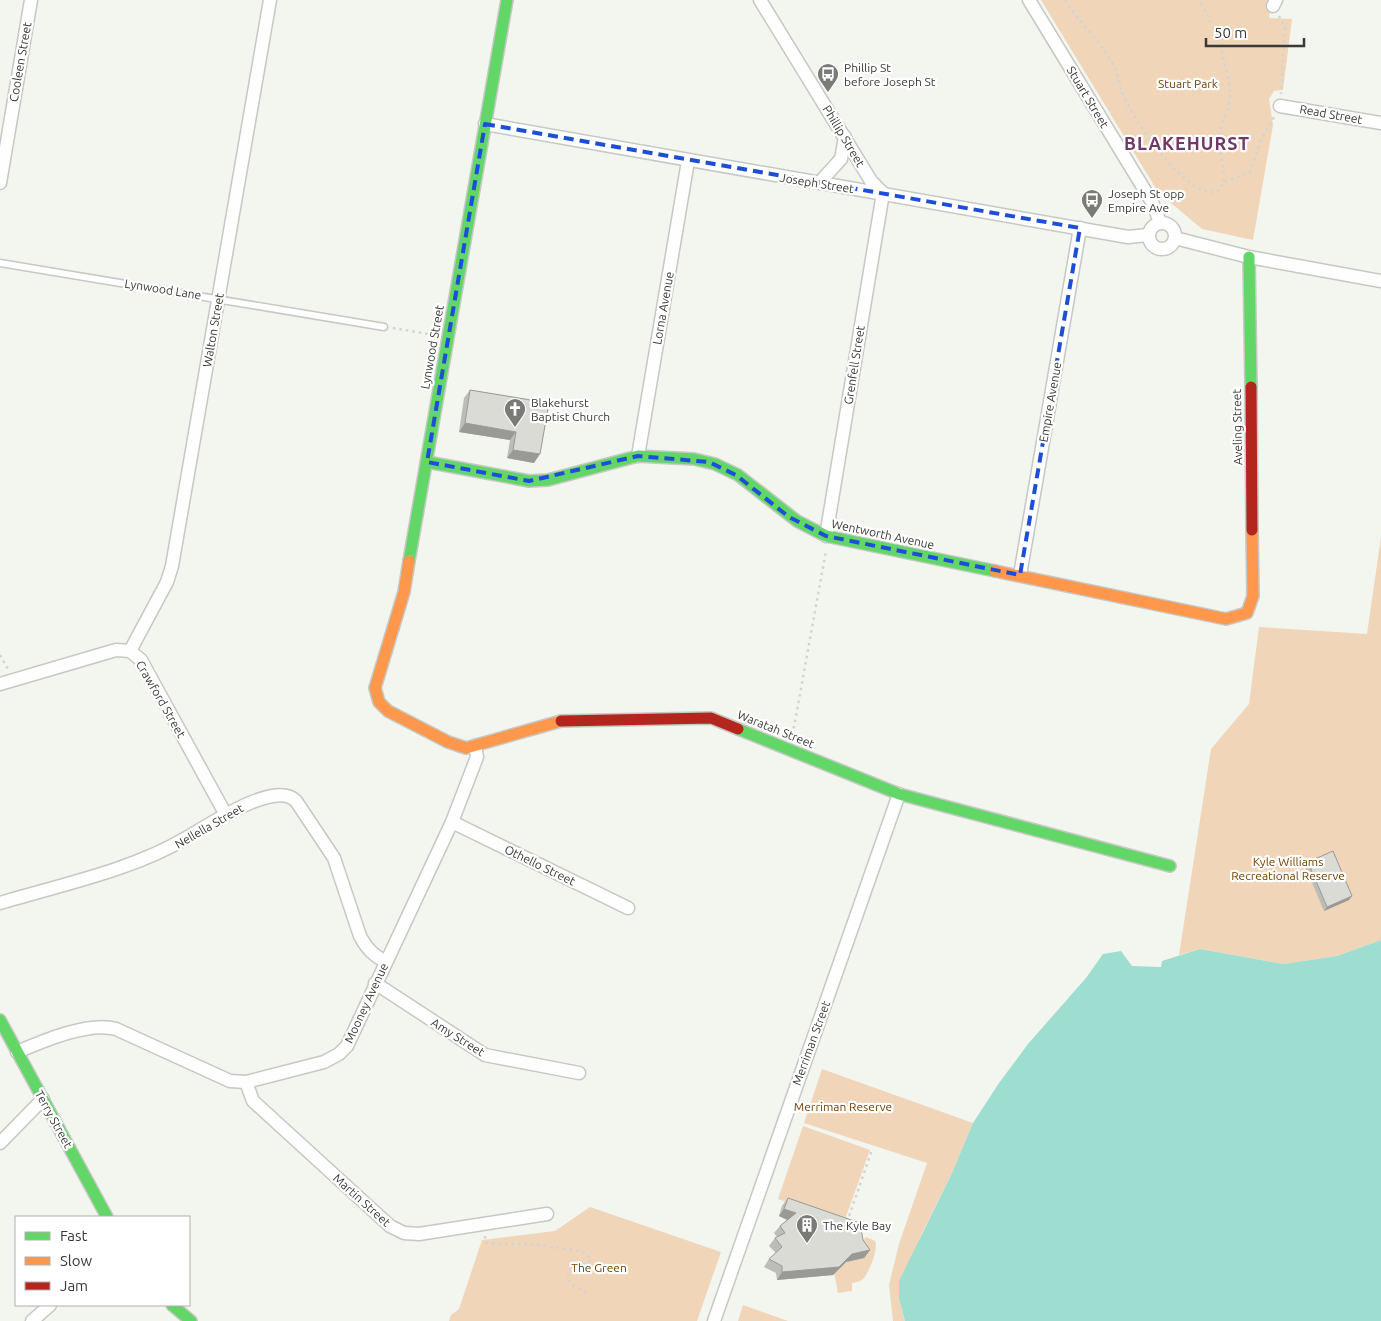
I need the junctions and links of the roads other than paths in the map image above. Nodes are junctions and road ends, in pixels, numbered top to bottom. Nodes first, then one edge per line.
1 (31, 0) edge
2 (270, 0) edge
3 (507, 0) edge
4 (760, 0) edge
5 (1029, 0) edge
6 (1280, 106) road end
7 (1381, 123) edge
8 (485, 124) junction
9 (844, 137) junction
10 (688, 161) junction
11 (0, 183) edge
12 (819, 183) junction
13 (882, 194) junction
14 (1160, 222) junction
15 (1080, 228) junction
16 (1148, 235) junction
17 (1175, 238) junction
18 (1249, 257) junction
19 (0, 263) edge
20 (1381, 281) edge
21 (218, 298) junction
22 (384, 327) road end
23 (638, 456) junction
24 (427, 462) junction
25 (826, 536) junction
26 (1020, 575) junction
27 (1253, 596) joint
28 (130, 651) junction
29 (0, 684) edge
30 (376, 696) joint
31 (475, 746) junction
32 (899, 794) junction
33 (226, 815) junction
34 (452, 822) junction
35 (1170, 866) dead end
36 (0, 903) edge
37 (628, 908) dead end
38 (386, 962) junction
39 (375, 983) junction
40 (0, 1020) edge
41 (17, 1052) junction
42 (580, 1073) dead end
43 (246, 1082) junction
44 (43, 1099) junction
45 (0, 1143) edge
46 (547, 1214) dead end
47 (106, 1216) edge
48 (49, 1306) edge
49 (173, 1306) edge
50 (188, 1320) edge
51 (32, 1321) edge
52 (714, 1321) edge

1 - 11 street, Cooleen Street
2 - 21 street, Walton Street
3 - 8 street, Lynwood Street
4 - 9 street, Phillip Street
5 - 14 street, Stuart Street
6 - 7 street, Read Street
8 - 10 street, Joseph Street
8 - 24 street, Lynwood Street
9 - 12 street
9 - 13 street, Phillip Street
10 - 12 street, Joseph Street
10 - 23 street, Lorna Avenue
12 - 13 street, Joseph Street
13 - 15 street, Joseph Street
13 - 25 street, Grenfell Street
14 - 16 street
14 - 17 street
15 - 16 street, Joseph Street
15 - 26 street, Empire Avenue
16 - 17 street
17 - 18 street
18 - 20 street
18 - 27 street, Aveling Street
19 - 21 lane, Lynwood Lane
21 - 22 lane, Lynwood Lane
21 - 28 street, Walton Street
23 - 24 street, Wentworth Avenue
23 - 25 street, Wentworth Avenue
24 - 30 street, Lynwood Street
25 - 26 street, Wentworth Avenue
26 - 27 street, Wentworth Avenue
28 - 29 street, Crawford Street
28 - 33 street, Crawford Street
30 - 31 street, Waratah Street
31 - 32 street, Waratah Street
31 - 34 street, Mooney Avenue
32 - 35 street, Waratah Street
32 - 52 street, Merriman Street
33 - 36 street, Nellella Street
33 - 38 street, Nellella Street
34 - 37 street, Othello Street
34 - 38 street, Mooney Avenue
38 - 39 street, Mooney Avenue
39 - 42 street, Amy Street
39 - 43 street, Mooney Avenue
40 - 41 street, Terry Street
41 - 43 street, Mooney Avenue
41 - 44 street, Terry Street
43 - 46 street, Martin Street
44 - 45 street
44 - 47 street, Terry Street
48 - 51 street
49 - 50 street

